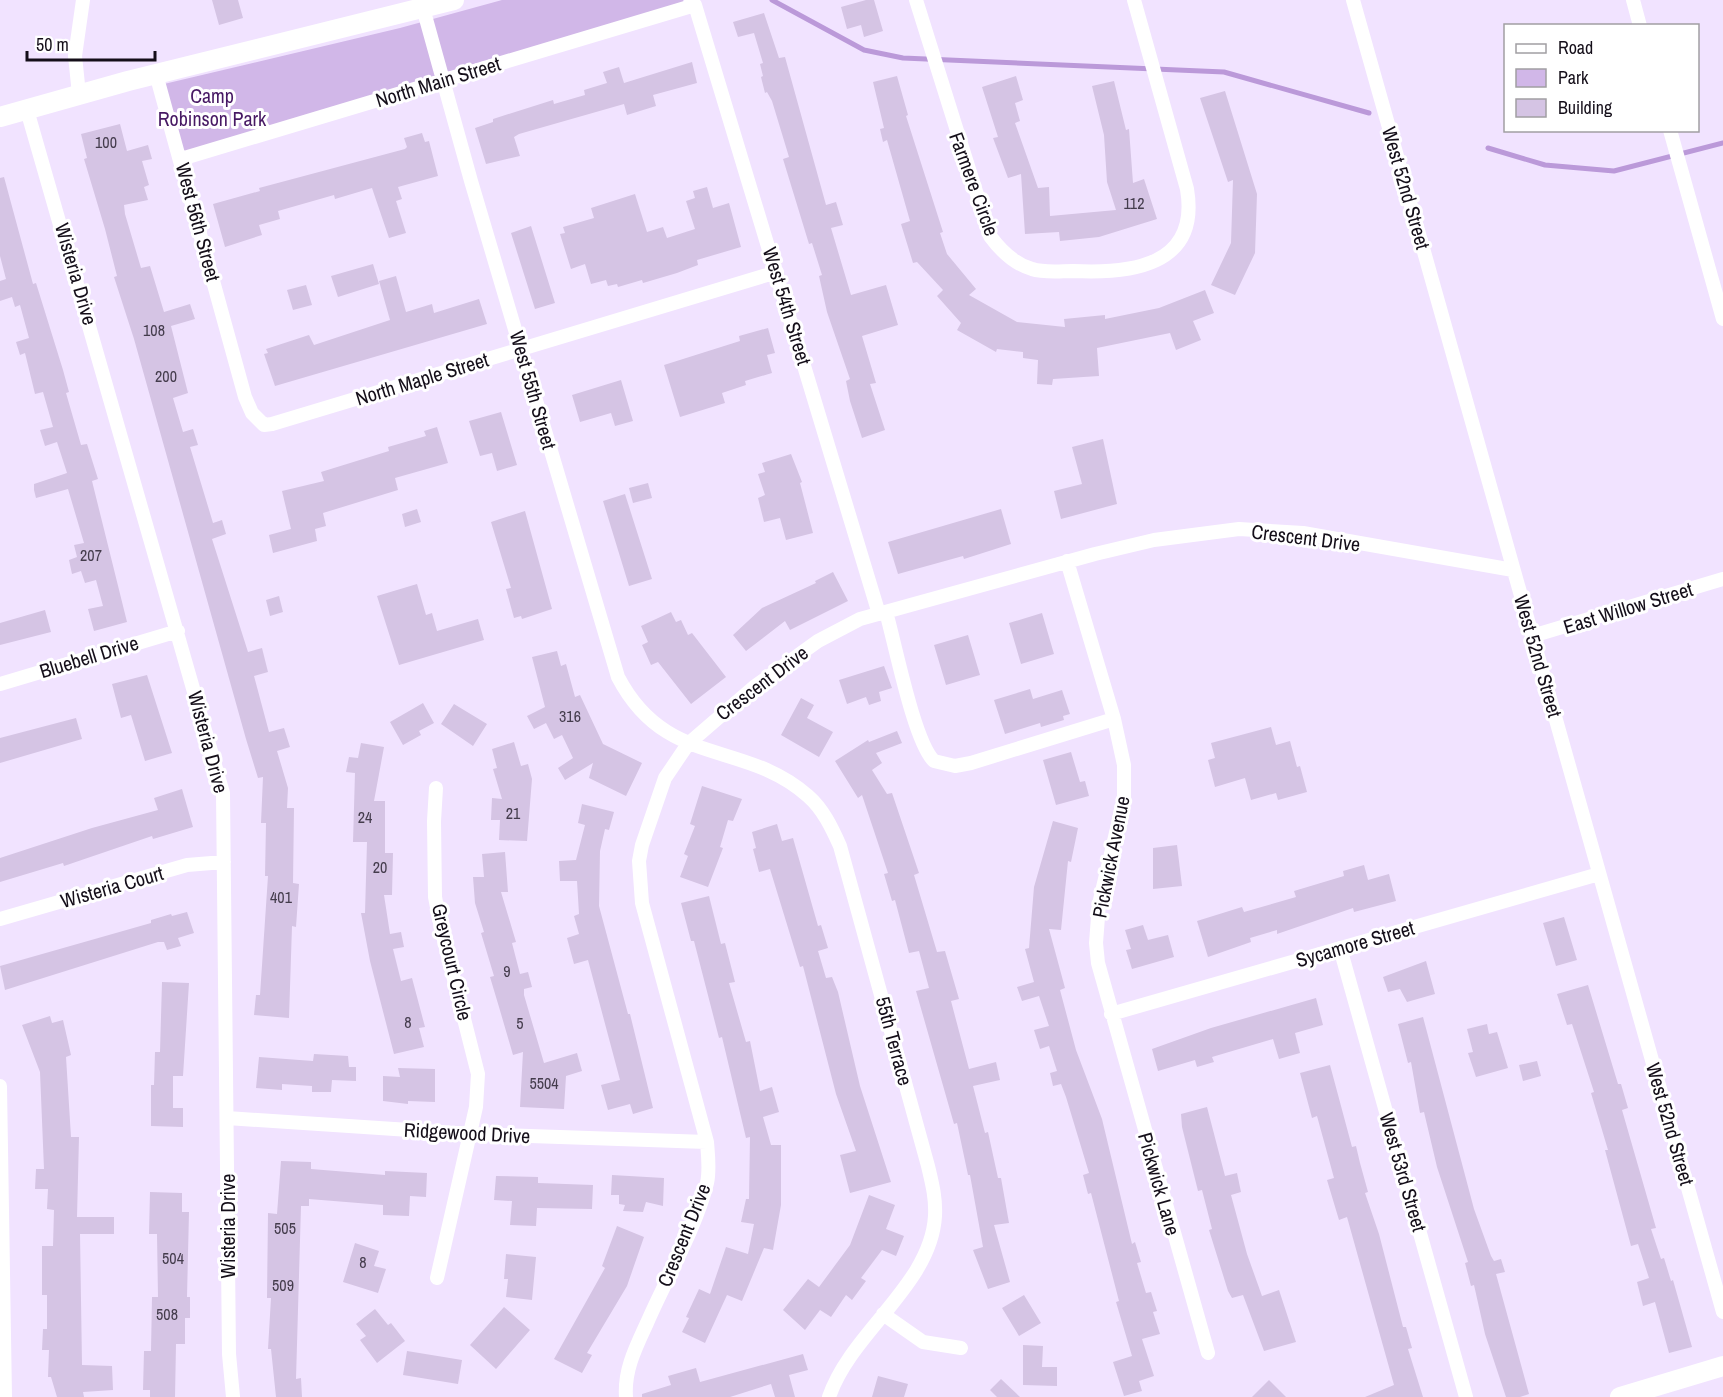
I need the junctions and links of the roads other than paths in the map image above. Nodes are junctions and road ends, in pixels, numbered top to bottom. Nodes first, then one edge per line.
1 (83, 0) edge
2 (454, 0) edge
3 (916, 0) edge
4 (1134, 0) edge
5 (1353, 0) edge
6 (1633, 0) edge
7 (693, 2) edge
8 (423, 8) junction
9 (1639, 24) edge
10 (156, 74) junction
11 (442, 81) junction
12 (79, 94) junction
13 (27, 110) junction
14 (0, 117) edge
15 (1671, 132) edge
16 (180, 159) junction
17 (777, 272) junction
18 (1723, 319) edge
19 (520, 349) junction
20 (238, 371) joint
21 (1067, 561) junction
22 (1513, 570) junction
23 (1723, 579) edge
24 (883, 613) junction
25 (178, 631) junction
26 (1532, 636) junction
27 (0, 684) edge
28 (1114, 719) junction
29 (688, 744) junction
30 (436, 788) dead end
31 (224, 862) junction
32 (1599, 874) junction
33 (0, 919) edge
34 (1340, 948) junction
35 (1111, 1014) junction
36 (0, 1086) edge
37 (227, 1118) junction
38 (470, 1134) junction
39 (707, 1142) junction
40 (1, 1160) edge
41 (437, 1278) dead end
42 (1723, 1312) edge
43 (883, 1314) junction
44 (961, 1348) dead end
45 (1208, 1353) dead end
46 (1723, 1366) edge
47 (5, 1397) edge
48 (233, 1397) edge
49 (626, 1397) edge
50 (829, 1397) edge
51 (1466, 1397) edge
52 (1620, 1397) edge

1 - 12 street
2 - 8 main road
3 - 4 street, Farmere Circle
5 - 22 street, West 52nd Street
6 - 9 street
7 - 11 street, North Main Street
7 - 17 street, West 54th Street
8 - 10 main road
8 - 11 street, West 55th Street
10 - 12 main road
10 - 16 street, West 56th Street
11 - 16 street, North Main Street
11 - 19 street, West 55th Street
12 - 13 main road
13 - 14 main road
13 - 25 street, Wisteria Drive
15 - 18 street
16 - 20 street, West 56th Street
17 - 19 street, North Maple Street
17 - 24 street, West 54th Street
19 - 20 street, North Maple Street
19 - 29 street, West 55th Street
21 - 22 street, Crescent Drive
21 - 24 street, Crescent Drive
21 - 28 street, Pickwick Avenue
22 - 26 street, West 52nd Street
23 - 26 street, East Willow Street
24 - 28 street, West 54th Street
24 - 29 street, Crescent Drive
25 - 27 street, Bluebell Drive
25 - 31 street, Wisteria Drive
26 - 32 street, West 52nd Street
28 - 35 street, Pickwick Avenue
29 - 39 street, Crescent Drive
29 - 43 street, 55th Terrace
30 - 38 street, Greycourt Circle
31 - 33 street, Wisteria Court
31 - 37 street, Wisteria Drive
32 - 34 street, Sycamore Street
32 - 42 street, West 52nd Street
34 - 35 street, Sycamore Street
34 - 51 street, West 53rd Street
35 - 45 street, Pickwick Lane
36 - 40 street
37 - 38 street, Ridgewood Drive
37 - 48 street, Wisteria Drive
38 - 39 street, Ridgewood Drive
38 - 41 street, Greycourt Circle
39 - 49 street, Crescent Drive
40 - 47 street
43 - 44 street
43 - 50 street, 55th Terrace
46 - 52 main road

